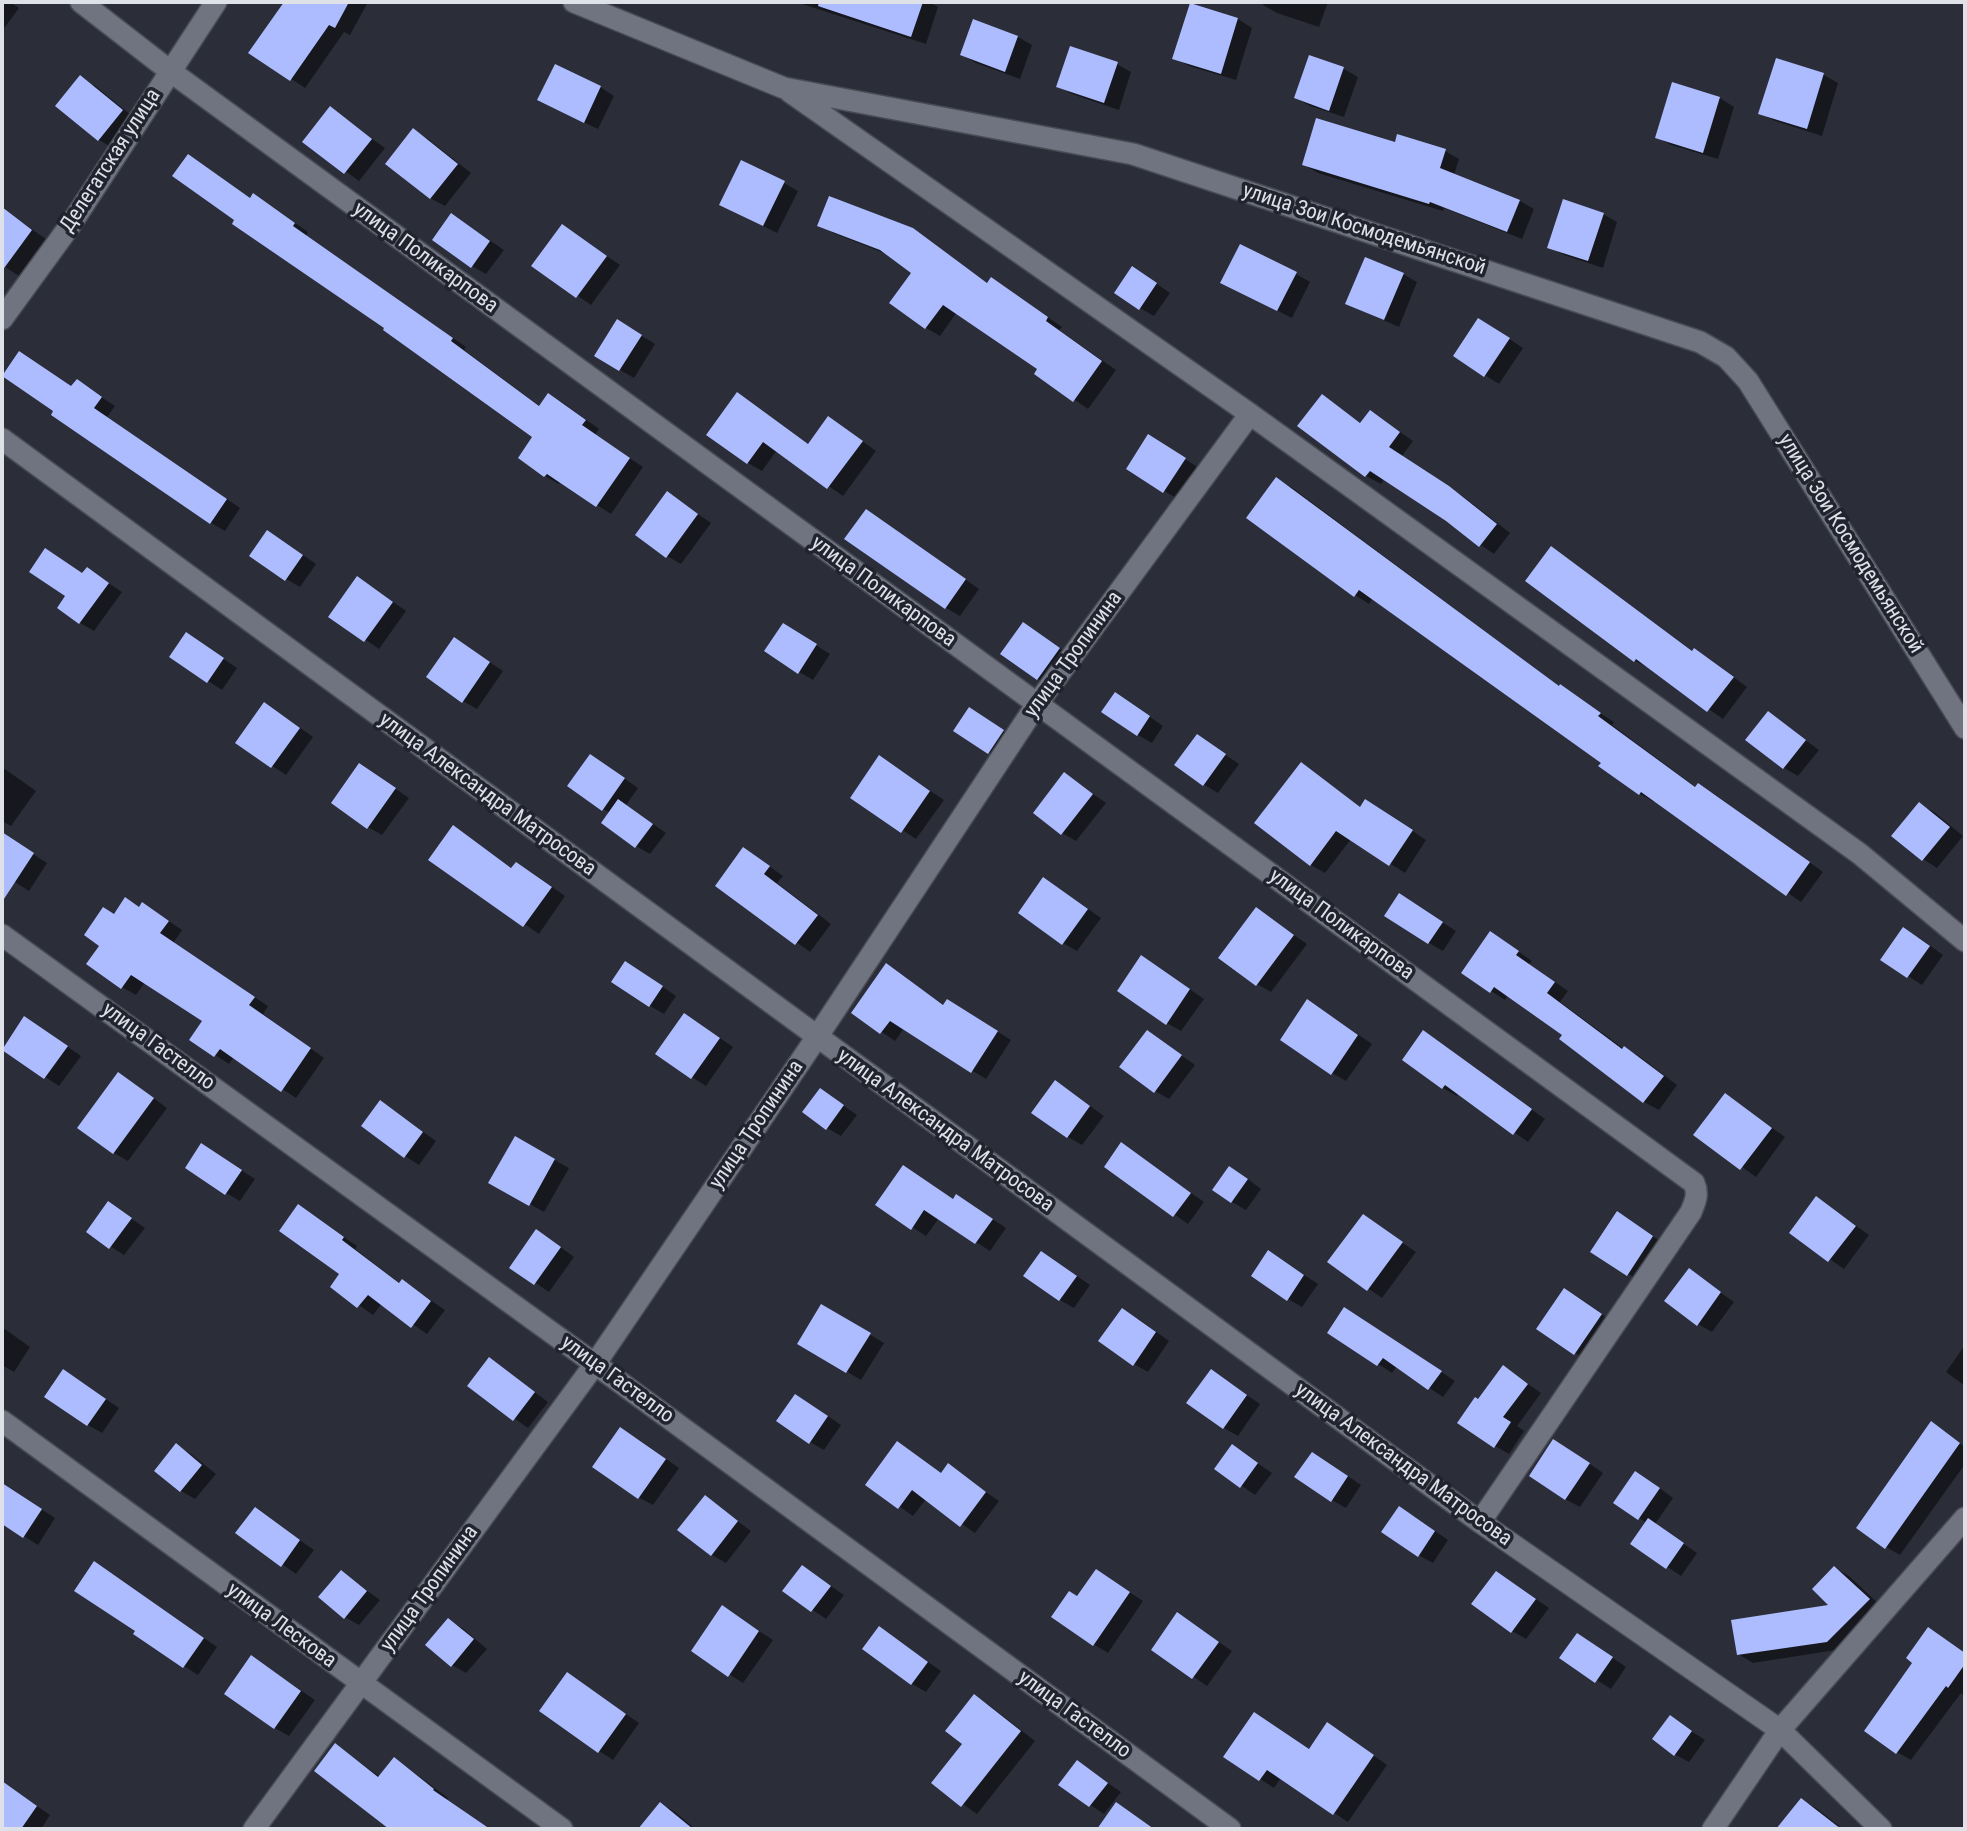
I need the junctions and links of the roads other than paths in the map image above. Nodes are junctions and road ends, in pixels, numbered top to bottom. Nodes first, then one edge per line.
1 (81, 2) edge
2 (216, 2) edge
3 (574, 2) edge
4 (170, 71) junction
5 (784, 88) junction
6 (2, 319) edge
7 (1250, 414) junction
8 (2, 439) edge
9 (1037, 704) junction
10 (1965, 727) edge
11 (2, 935) edge
12 (1965, 942) edge
13 (817, 1037) junction
14 (595, 1364) junction
15 (2, 1421) edge
16 (1965, 1518) edge
17 (1480, 1522) junction
18 (360, 1684) junction
19 (1780, 1730) junction
20 (254, 1829) edge
21 (562, 1829) edge
22 (1230, 1829) edge
23 (1713, 1829) edge
24 (1881, 1829) edge

1 - 4 street, улица Поликарпова
2 - 4 street, Делегатская улица
3 - 5 street, улица Зои Космодемьянской
4 - 6 street, Делегатская улица
4 - 9 street, улица Поликарпова
5 - 7 street
5 - 10 street, улица Зои Космодемьянской
7 - 9 street, улица Тропинина
7 - 12 street
8 - 13 street, улица Александра Матросова
9 - 13 street, улица Тропинина
9 - 17 street, улица Поликарпова
11 - 14 street, улица Гастелло
13 - 14 street, улица Тропинина
13 - 17 street, улица Александра Матросова
14 - 18 street, улица Тропинина
14 - 22 street, улица Гастелло
15 - 18 street, улица Лескова
16 - 19 street
17 - 19 street, улица Александра Матросова
18 - 20 street, улица Тропинина
18 - 21 street, улица Лескова
19 - 23 street
19 - 24 street, улица Александра Матросова

